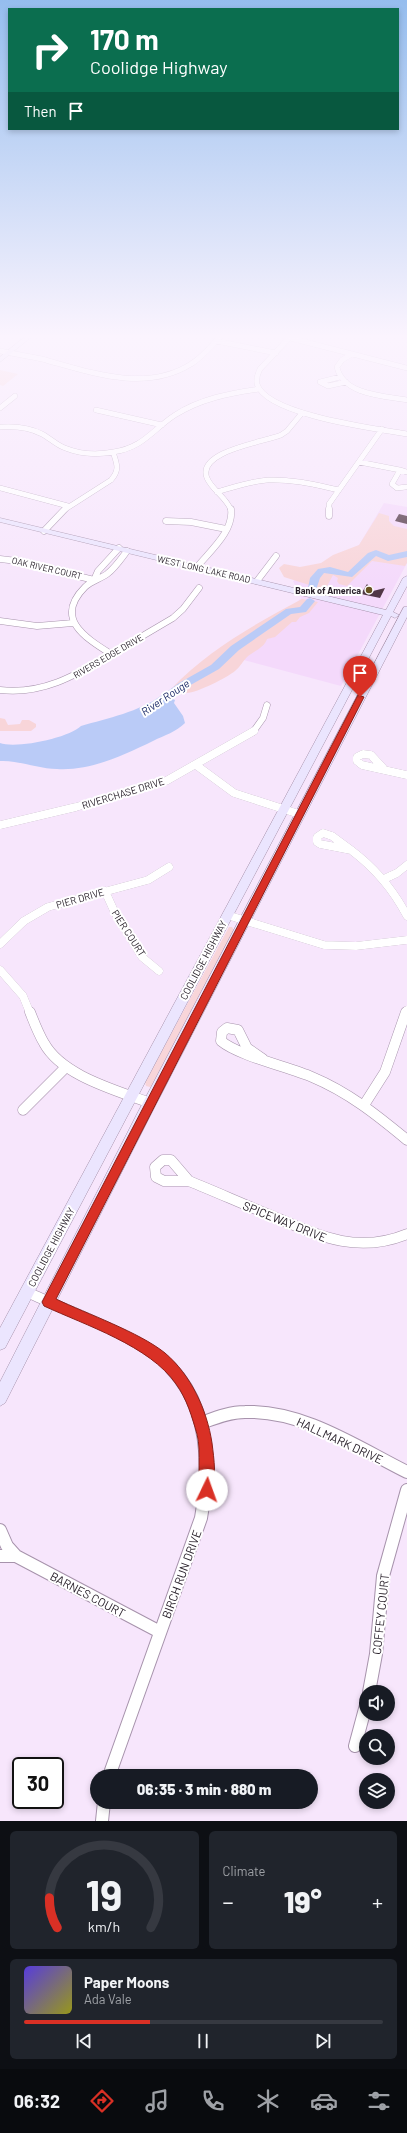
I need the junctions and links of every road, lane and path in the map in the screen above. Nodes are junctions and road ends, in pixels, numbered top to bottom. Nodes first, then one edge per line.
1 (140, 420) edge
2 (169, 420) edge
3 (296, 420) edge
4 (337, 420) edge
5 (162, 425) junction
6 (0, 427) edge
7 (382, 429) junction
8 (407, 434) edge
9 (113, 452) junction
10 (359, 462) junction
11 (400, 470) junction
12 (407, 472) edge
13 (407, 487) edge
14 (0, 488) edge
15 (339, 490) junction
16 (217, 492) junction
17 (68, 506) junction
18 (329, 516) dead end
19 (0, 520) edge
20 (166, 521) dead end
21 (226, 529) junction
22 (44, 530) junction
23 (119, 548) junction
24 (127, 550) junction
25 (276, 556) dead end
26 (0, 558) edge
27 (197, 567) junction
28 (407, 578) edge
29 (94, 580) junction
30 (257, 581) junction
31 (199, 588) dead end
32 (389, 613) junction
33 (406, 615) edge
34 (0, 621) edge
35 (73, 623) junction
36 (369, 650) junction
37 (112, 654) junction
38 (380, 659) junction
39 (362, 663) junction
40 (374, 670) junction
41 (0, 690) edge
42 (267, 705) dead end
43 (196, 765) junction
44 (383, 768) dead end
45 (407, 775) edge
46 (284, 809) junction
47 (299, 814) junction
48 (0, 825) edge
49 (352, 850) dead end
50 (407, 865) edge
51 (169, 867) dead end
52 (384, 879) junction
53 (104, 891) junction
54 (227, 915) junction
55 (407, 916) edge
56 (244, 920) junction
57 (407, 940) edge
58 (0, 944) edge
59 (0, 970) edge
60 (158, 971) dead end
61 (407, 1010) edge
62 (263, 1059) junction
63 (66, 1067) junction
64 (131, 1095) junction
65 (150, 1103) junction
66 (364, 1105) junction
67 (22, 1110) dead end
68 (407, 1140) edge
69 (189, 1181) dead end
70 (407, 1234) edge
71 (27, 1292) junction
72 (48, 1302) junction
73 (0, 1343) edge
74 (0, 1398) edge
75 (201, 1423) junction
76 (407, 1472) edge
77 (407, 1490) edge
78 (0, 1530) edge
79 (0, 1556) edge
80 (16, 1556) junction
81 (160, 1632) junction
82 (370, 1685) edge
83 (362, 1721) edge
84 (356, 1746) dead end
85 (111, 1769) edge
86 (103, 1809) edge
87 (102, 1821) edge

1 - 5 street
2 - 5 street
3 - 16 street
4 - 7 street
5 - 9 street
6 - 9 street
7 - 8 street
7 - 10 street
9 - 17 street
10 - 11 street
10 - 15 street
11 - 12 street
11 - 13 street
14 - 17 street
15 - 16 street
15 - 18 street
16 - 21 street
17 - 22 street
19 - 22 main road, WEST LONG LAKE ROAD
20 - 21 street
21 - 27 street
22 - 23 main road, WEST LONG LAKE ROAD
23 - 24 main road, WEST LONG LAKE ROAD
23 - 29 street
24 - 27 main road, WEST LONG LAKE ROAD
24 - 29 street
25 - 30 street
26 - 29 street, OAK RIVER COURT
27 - 30 main road, WEST LONG LAKE ROAD
28 - 32 main road, COOLIDGE HIGHWAY
29 - 35 street
30 - 32 main road, WEST LONG LAKE ROAD
31 - 37 street, RIVERS EDGE DRIVE
32 - 33 main road, WEST LONG LAKE ROAD
32 - 36 main road, COOLIDGE HIGHWAY
33 - 38 main road, COOLIDGE HIGHWAY
34 - 35 street
35 - 37 street
36 - 38 main road
36 - 39 main road, COOLIDGE HIGHWAY
37 - 41 street, RIVERS EDGE DRIVE
38 - 40 main road, COOLIDGE HIGHWAY
39 - 40 main road
39 - 46 main road, COOLIDGE HIGHWAY
40 - 47 main road, COOLIDGE HIGHWAY
42 - 43 street, RIVERCHASE DRIVE
43 - 46 street
43 - 48 street, RIVERCHASE DRIVE
44 - 45 street
46 - 47 street
46 - 54 main road, COOLIDGE HIGHWAY
47 - 56 main road, COOLIDGE HIGHWAY
49 - 52 street
50 - 52 street
51 - 53 street, PIER DRIVE
52 - 55 street
53 - 58 street, PIER DRIVE
53 - 60 street, PIER COURT
54 - 56 street
54 - 64 main road, COOLIDGE HIGHWAY
56 - 57 street
56 - 65 main road, COOLIDGE HIGHWAY
59 - 63 street
61 - 66 street
62 - 62 street
62 - 66 street
63 - 64 street
63 - 67 street
64 - 65 street
64 - 71 main road, COOLIDGE HIGHWAY
65 - 72 main road, COOLIDGE HIGHWAY
66 - 68 street
69 - 70 street, SPICEWAY DRIVE
71 - 72 street, BIRCH RUN DRIVE
71 - 73 main road, COOLIDGE HIGHWAY
72 - 74 main road, COOLIDGE HIGHWAY
72 - 75 street, BIRCH RUN DRIVE
75 - 76 street, HALLMARK DRIVE
75 - 81 street, BIRCH RUN DRIVE
77 - 82 street, COFFEY COURT
78 - 80 street, BARNES COURT
79 - 80 street, BARNES COURT
80 - 81 street, BARNES COURT
81 - 85 street, BIRCH RUN DRIVE
83 - 84 street
86 - 87 street

